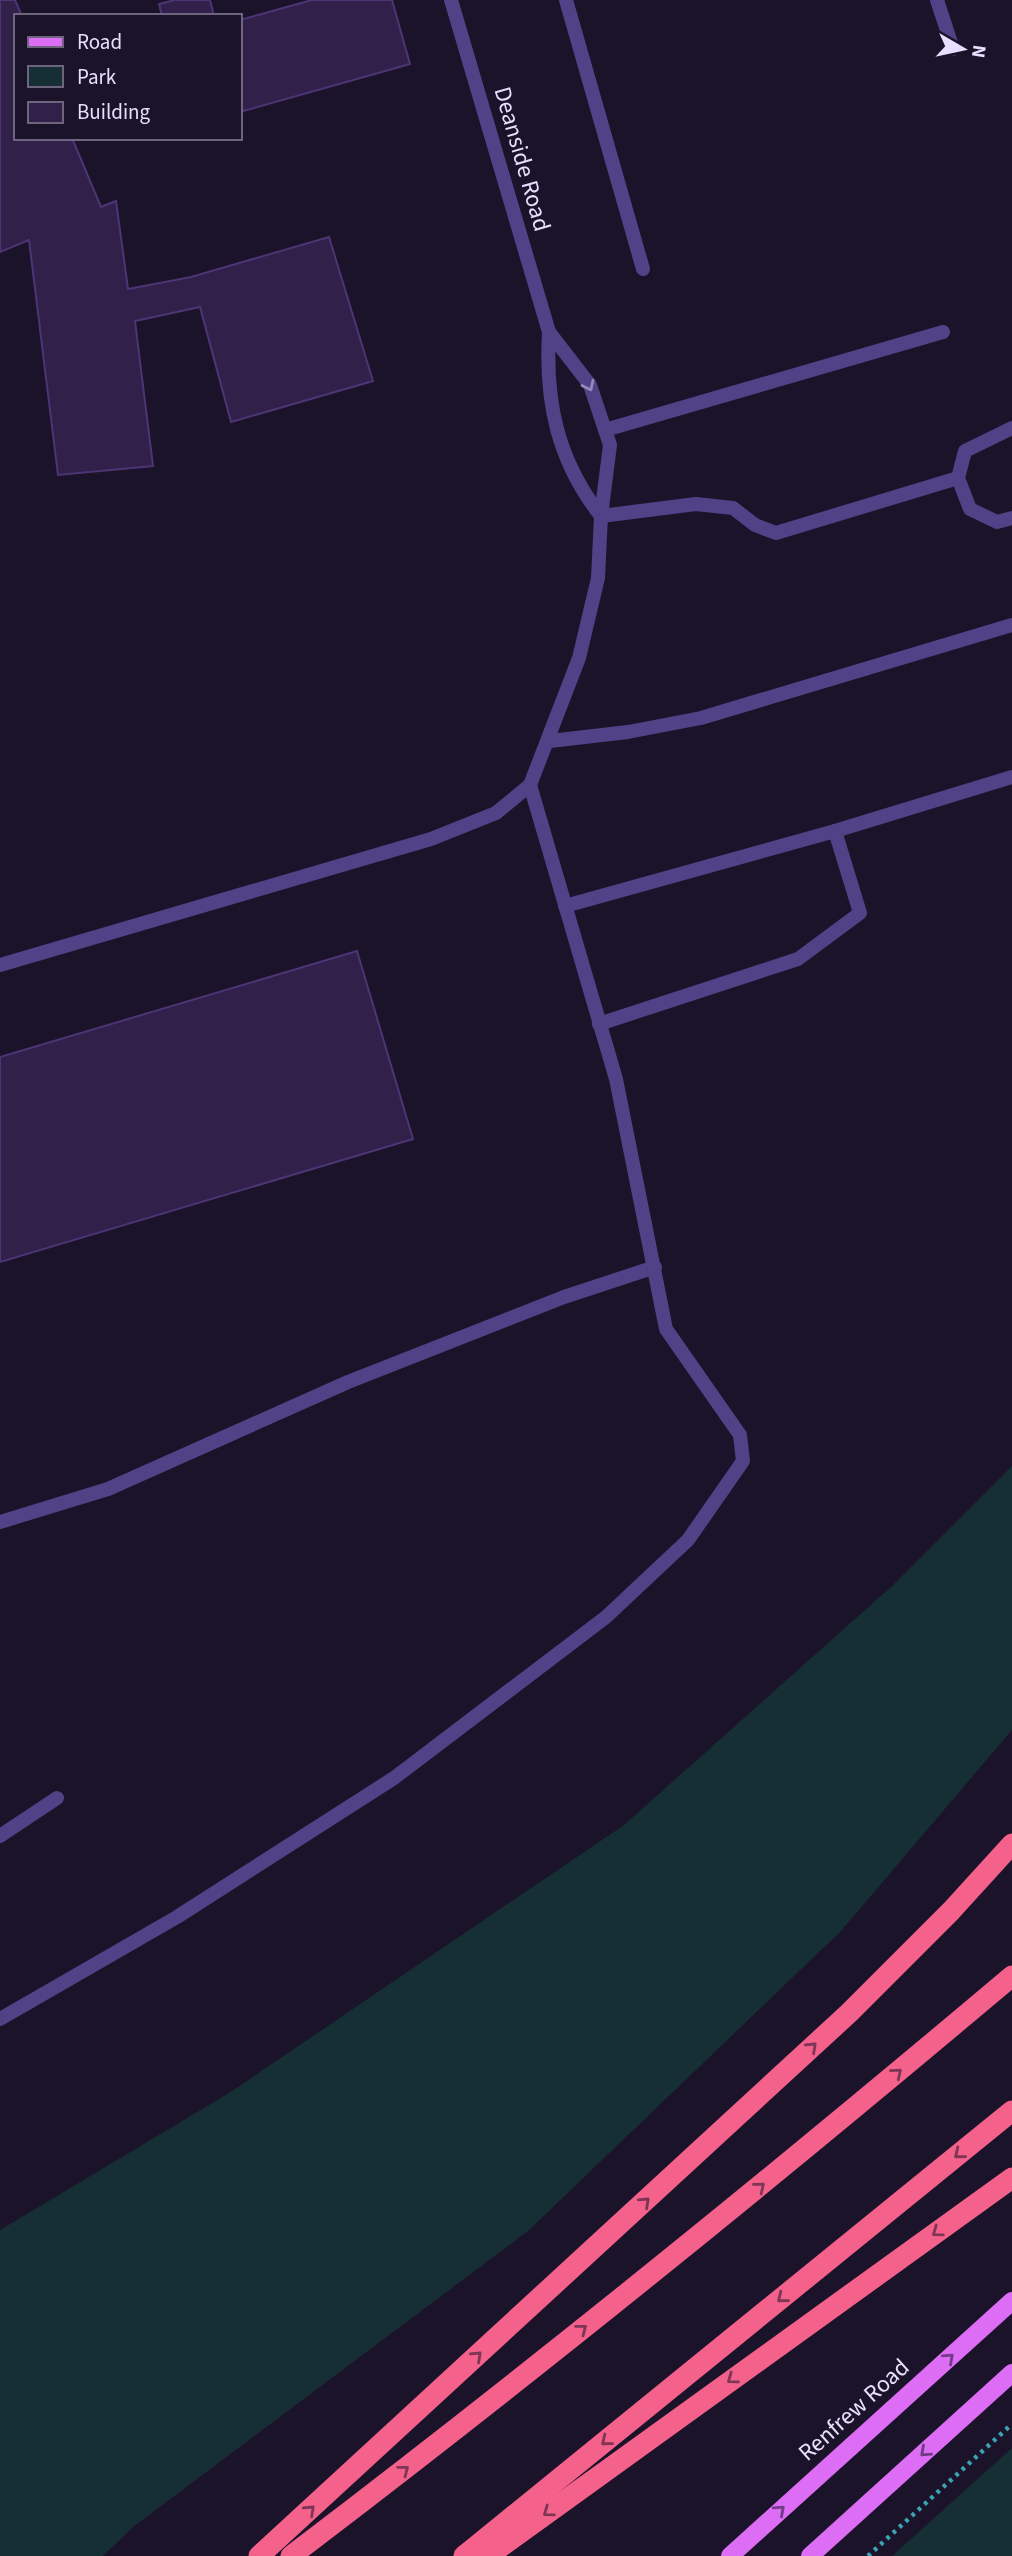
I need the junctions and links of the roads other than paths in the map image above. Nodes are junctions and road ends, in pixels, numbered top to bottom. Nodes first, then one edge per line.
1 (451, 0) edge
2 (566, 0) edge
3 (937, 0) edge
4 (954, 49) dead end
5 (643, 269) dead end
6 (549, 332) junction
7 (943, 332) dead end
8 (1012, 428) edge
9 (605, 430) junction
10 (958, 478) junction
11 (601, 516) junction
12 (1012, 518) edge
13 (1012, 625) edge
14 (550, 741) junction
15 (1012, 777) edge
16 (530, 785) junction
17 (835, 831) junction
18 (565, 906) junction
19 (0, 965) edge
20 (599, 1024) junction
21 (655, 1266) junction
22 (0, 1522) edge
23 (57, 1798) dead end
24 (0, 1836) edge
25 (1012, 1843) edge
26 (1012, 1976) edge
27 (0, 2019) edge
28 (1012, 2111) edge
29 (1012, 2178) edge
30 (1012, 2301) edge
31 (1012, 2373) edge
32 (740, 2553) edge
33 (260, 2556) edge
34 (291, 2556) edge
35 (464, 2556) edge
36 (488, 2556) edge
37 (810, 2556) edge

1 - 6 street, Deanside Road
2 - 5 street
3 - 4 street
6 -> 9 street
6 - 11 street
7 - 9 street
8 - 10 street
9 - 11 street
10 - 11 street
10 - 12 street
11 - 14 street
13 - 14 street
14 - 16 street
15 - 17 street
16 - 18 street
16 - 19 street
17 - 18 street
17 - 20 street
18 - 20 street
20 - 21 street
21 - 22 street
21 - 27 street
23 - 24 street
33 -> 25 highway
34 -> 26 highway
28 -> 35 highway
29 -> 36 highway
32 -> 30 main road, Renfrew Road
31 -> 37 main road

